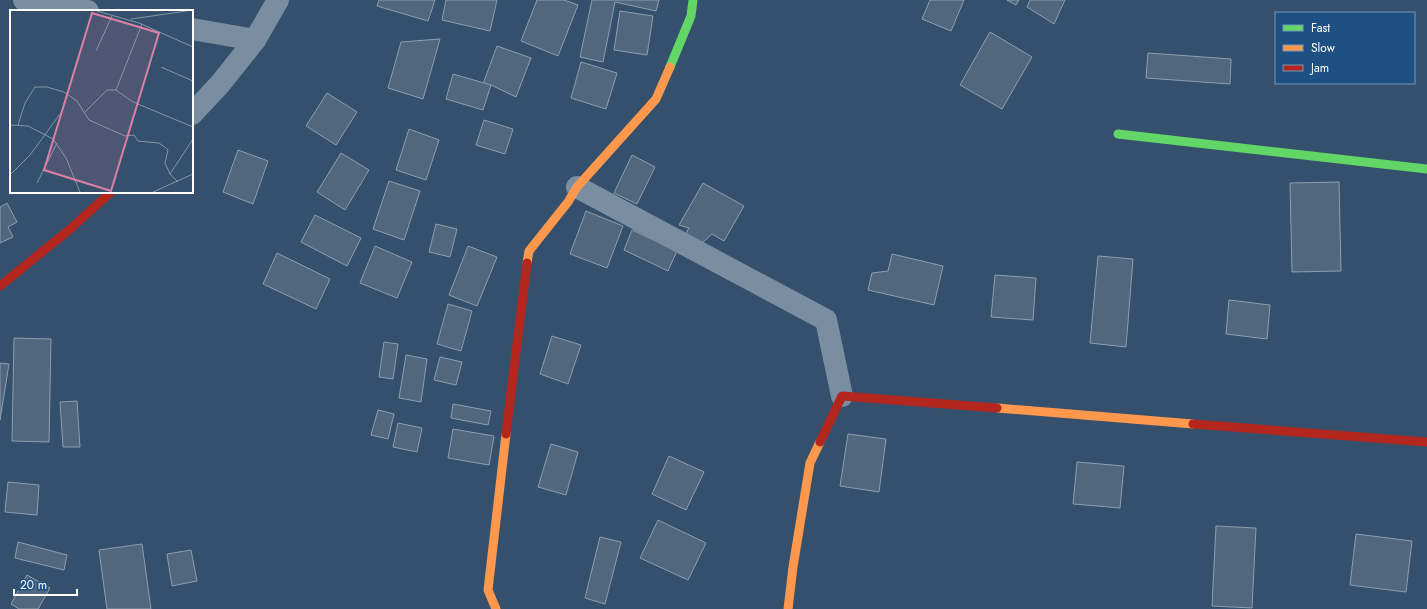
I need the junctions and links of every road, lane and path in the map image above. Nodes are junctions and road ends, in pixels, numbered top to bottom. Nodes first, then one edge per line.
1 (24, 0) edge
2 (278, 0) edge
3 (694, 0) edge
4 (82, 10) edge
5 (193, 29) edge
6 (255, 40) junction
7 (193, 113) edge
8 (1118, 134) dead end
9 (1427, 169) edge
10 (577, 187) junction
11 (110, 193) edge
12 (0, 286) edge
13 (842, 396) junction
14 (1427, 442) edge
15 (496, 609) edge
16 (788, 609) edge

1 - 4 street
2 - 6 street
3 - 10 street
5 - 6 street
6 - 7 street
8 - 9 street
10 - 13 street
10 - 15 street
11 - 12 street
13 - 14 street
13 - 16 street

